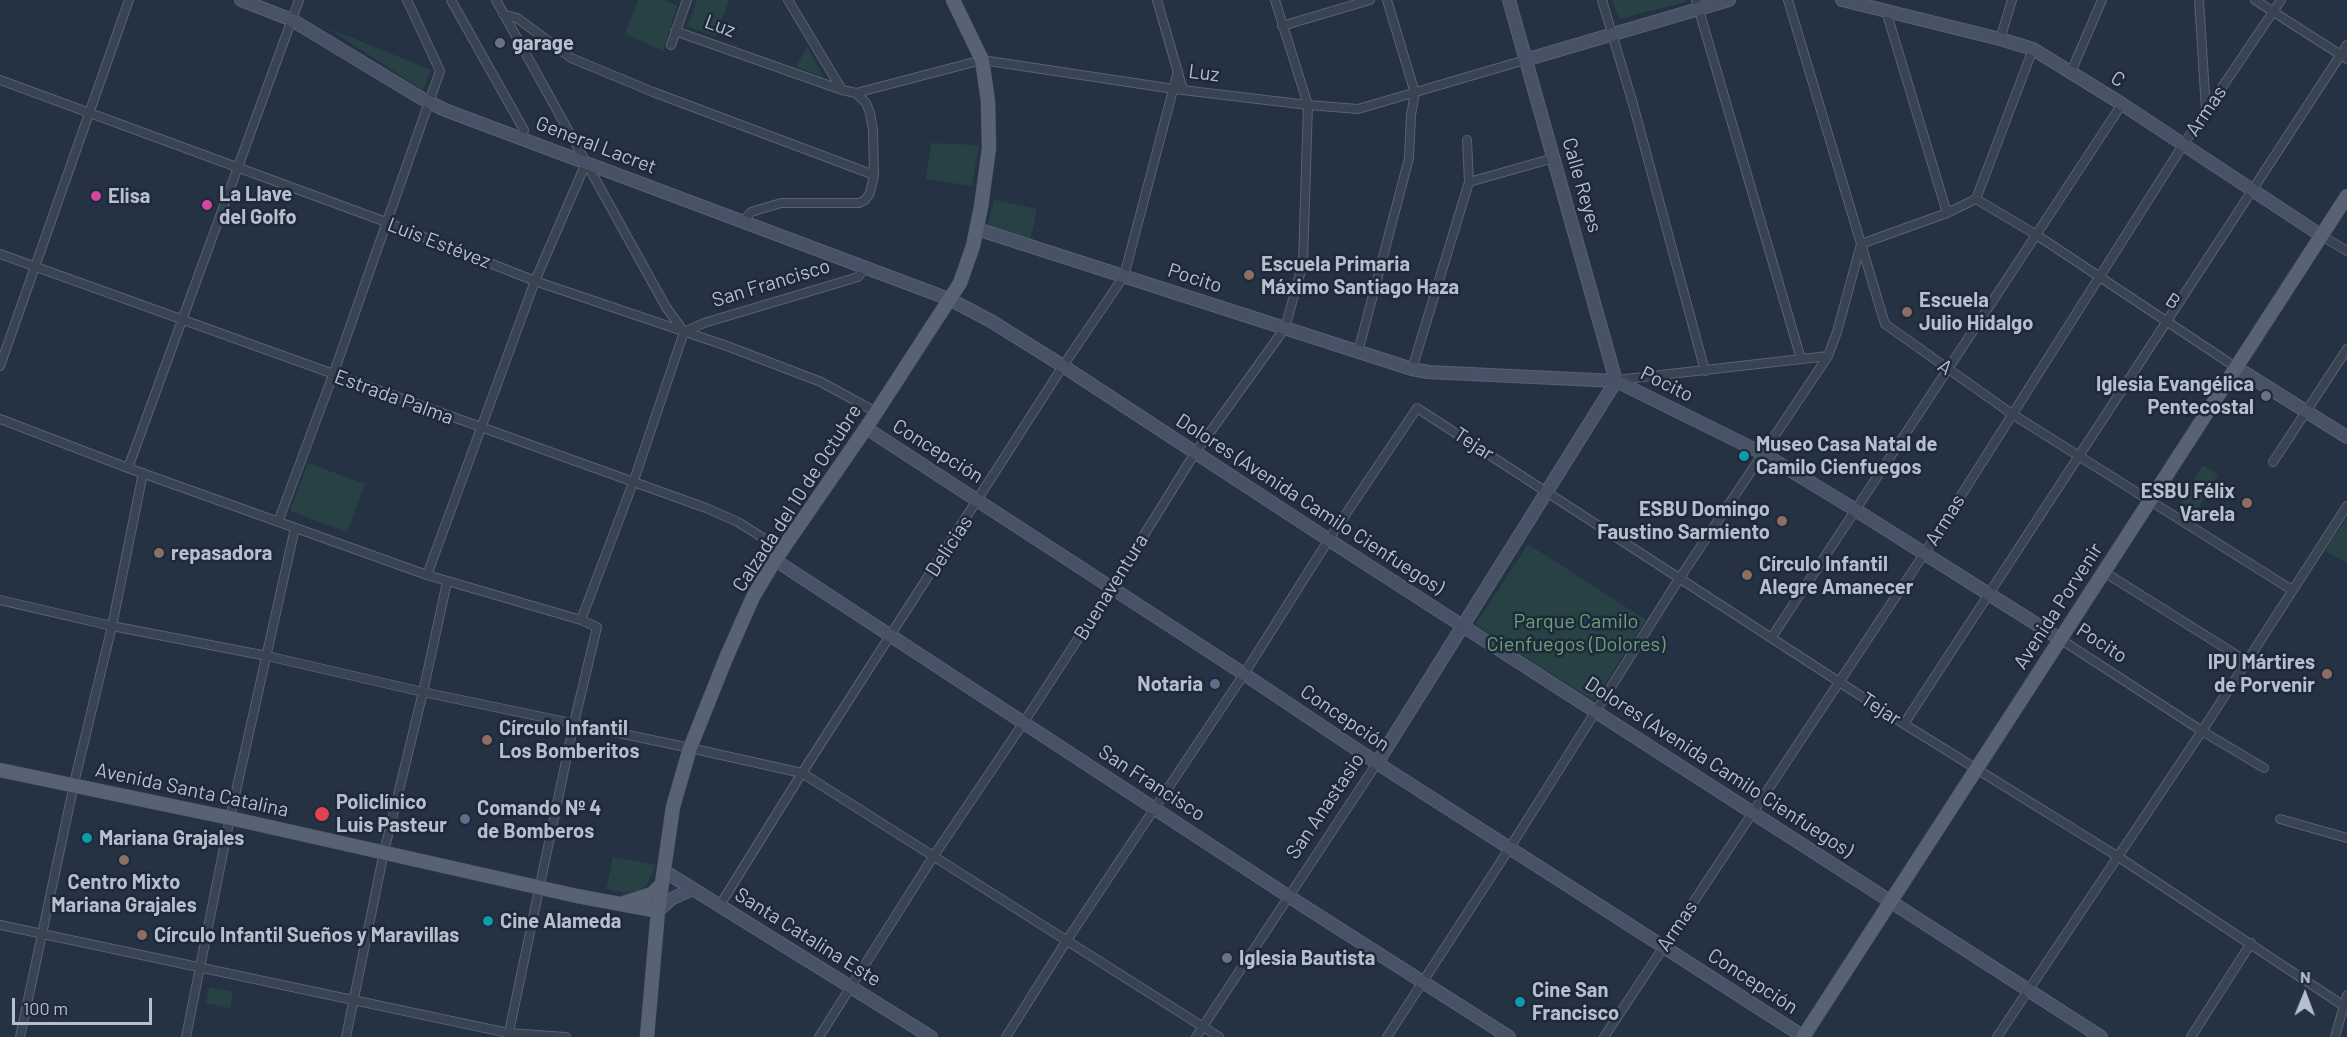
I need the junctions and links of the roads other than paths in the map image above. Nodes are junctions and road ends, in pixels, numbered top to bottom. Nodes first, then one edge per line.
1 (129, 0) edge
2 (241, 0) edge
3 (299, 0) edge
4 (407, 0) edge
5 (451, 0) edge
6 (496, 0) edge
7 (687, 0) edge
8 (788, 0) edge
9 (954, 0) edge
10 (1156, 0) edge
11 (1275, 0) edge
12 (1370, 0) edge
13 (1387, 0) edge
14 (1509, 0) edge
15 (1602, 0) edge
16 (1729, 0) edge
17 (1788, 0) edge
18 (1842, 0) edge
19 (2012, 0) edge
20 (2102, 0) edge
21 (2199, 0) edge
22 (2255, 0) edge
23 (2281, 0) edge
24 (1697, 4) edge
25 (1886, 11) junction
26 (2273, 12) junction
27 (503, 14) junction
28 (292, 20) junction
29 (1282, 26) junction
30 (675, 31) junction
31 (1613, 35) junction
32 (2000, 39) junction
33 (671, 45) dead end
34 (2347, 45) edge
35 (2033, 49) junction
36 (2344, 57) edge
37 (982, 60) junction
38 (1525, 60) junction
39 (2071, 72) junction
40 (0, 80) edge
41 (842, 90) junction
42 (1178, 90) junction
43 (856, 93) junction
44 (1415, 93) junction
45 (429, 102) junction
46 (2122, 104) junction
47 (1308, 105) junction
48 (2206, 111) junction
49 (89, 113) junction
50 (521, 138) junction
51 (1467, 140) dead end
52 (2183, 145) junction
53 (1554, 158) junction
54 (586, 163) junction
55 (236, 168) junction
56 (874, 175) junction
57 (1469, 182) junction
58 (2253, 190) junction
59 (2347, 196) edge
60 (1976, 199) junction
61 (1947, 213) junction
62 (743, 221) junction
63 (386, 222) junction
64 (977, 230) junction
65 (2035, 234) junction
66 (2322, 236) junction
67 (1862, 244) junction
68 (2347, 251) edge
69 (0, 254) edge
70 (34, 267) junction
71 (866, 267) junction
72 (1124, 276) junction
73 (2100, 276) junction
74 (535, 281) junction
75 (950, 299) junction
76 (182, 321) junction
77 (2167, 321) junction
78 (1285, 328) junction
79 (684, 332) junction
80 (2347, 349) edge
81 (1359, 352) junction
82 (1828, 356) junction
83 (1801, 359) junction
84 (0, 366) edge
85 (1063, 366) junction
86 (2237, 368) junction
87 (1412, 369) junction
88 (1948, 369) junction
89 (1705, 371) junction
90 (333, 375) junction
91 (1616, 381) junction
92 (2305, 411) junction
93 (876, 412) junction
94 (2012, 414) junction
95 (0, 419) edge
96 (482, 428) junction
97 (866, 428) junction
98 (2347, 437) edge
99 (1195, 453) junction
100 (1762, 453) junction
101 (2079, 456) junction
102 (2273, 462) dead end
103 (128, 468) junction
104 (143, 472) junction
105 (633, 483) junction
106 (1546, 491) junction
107 (978, 500) junction
108 (2148, 501) junction
109 (2347, 506) edge
110 (1854, 509) junction
111 (278, 522) junction
112 (295, 528) junction
113 (1329, 540) junction
114 (1924, 554) junction
115 (778, 555) junction
116 (2104, 572) junction
117 (427, 575) junction
118 (1679, 579) junction
119 (447, 582) junction
120 (1111, 588) junction
121 (2292, 590) junction
122 (1989, 595) junction
123 (0, 600) edge
124 (581, 620) junction
125 (1462, 625) junction
126 (112, 626) junction
127 (891, 635) junction
128 (1772, 637) junction
129 (2060, 639) junction
130 (267, 656) junction
131 (2246, 661) junction
132 (1245, 674) junction
133 (1840, 682) junction
134 (423, 692) junction
135 (1595, 710) junction
136 (1024, 722) junction
137 (574, 723) junction
138 (1904, 724) junction
139 (2202, 731) junction
140 (690, 747) junction
141 (1377, 763) junction
142 (2264, 768) dead end
143 (1976, 769) junction
144 (0, 770) edge
145 (802, 773) junction
146 (74, 784) junction
147 (1154, 807) junction
148 (1753, 814) junction
149 (230, 818) junction
150 (2280, 819) dead end
151 (2347, 838) edge
152 (1509, 849) junction
153 (384, 852) junction
154 (2117, 856) junction
155 (933, 857) junction
156 (663, 878) junction
157 (539, 888) junction
158 (693, 889) junction
159 (1288, 896) junction
160 (1891, 902) junction
161 (618, 904) junction
162 (720, 904) junction
163 (658, 911) junction
164 (0, 925) edge
165 (43, 934) junction
166 (1067, 940) junction
167 (2251, 943) junction
168 (1663, 947) junction
169 (201, 966) junction
170 (1424, 981) junction
171 (851, 986) junction
172 (2028, 990) junction
173 (2347, 995) edge
174 (353, 999) junction
175 (2345, 1007) edge
176 (1203, 1026) junction
177 (508, 1035) edge
178 (21, 1037) edge
179 (186, 1037) edge
180 (346, 1037) edge
181 (566, 1037) edge
182 (647, 1037) edge
183 (819, 1037) edge
184 (931, 1037) edge
185 (1006, 1037) edge
186 (1196, 1037) edge
187 (1220, 1037) edge
188 (1387, 1037) edge
189 (1509, 1037) edge
190 (1604, 1037) edge
191 (1803, 1037) edge
192 (1997, 1037) edge
193 (2101, 1037) edge
194 (2191, 1037) edge
195 (2335, 1037) edge

1 - 49 street
2 - 28 street, General Lacret
3 - 28 street
4 - 45 street
5 - 50 street
6 - 27 street
7 - 30 street
8 - 41 street
9 - 37 main road, Calzada del 10 de Octubre
10 - 42 street
11 - 29 street
12 - 29 street
13 - 44 street
14 - 38 street, Calle Reyes
15 - 31 street
16 - 24 street, Luz
17 - 67 street, A
18 - 25 street, C
19 - 32 street
20 - 39 street
21 - 48 street
22 - 26 street
23 - 26 street, Armas
24 - 31 street, Luz
24 - 83 street
25 - 32 street, C
25 - 61 street
26 - 36 street
26 - 48 street, Armas
27 - 54 street
27 - 56 street
28 - 45 street, General Lacret
28 - 55 street
29 - 47 street
30 - 33 street
30 - 41 street, Luz
31 - 38 street, Luz
31 - 89 street
32 - 35 street, C
34 - 36 street
35 - 39 street, C
35 - 60 street
36 - 58 street
37 - 42 street, Luz
37 - 43 street, Luz
37 - 64 main road, Calzada del 10 de Octubre
38 - 44 street, Luz
38 - 53 street, Calle Reyes
39 - 46 street, C
40 - 49 street, Luis Estévez
41 - 43 street, Luz
42 - 47 street, Luz
42 - 72 street, Delicias
43 - 56 street
44 - 47 street, Luz
44 - 81 street
45 - 50 street, General Lacret
45 - 63 street
46 - 52 street, C
46 - 65 street
47 - 78 street, Buenaventura
48 - 52 street, Armas
49 - 55 street, Luis Estévez
49 - 70 street
50 - 54 street, General Lacret
51 - 57 street
52 - 58 street, C
52 - 73 street, Armas
53 - 57 street
53 - 91 street, Calle Reyes
54 - 62 street, General Lacret
54 - 74 street
54 - 79 street
55 - 63 street, Luis Estévez
55 - 76 street
56 - 62 street
57 - 87 street
58 - 66 street, C
58 - 77 street
59 - 66 main road, Avenida Porvenir
60 - 61 street
60 - 65 street, B
61 - 67 street
62 - 71 street, General Lacret
63 - 74 street, Luis Estévez
63 - 90 street
64 - 72 street, Pocito
64 - 75 main road, Calzada del 10 de Octubre
65 - 73 street, B
65 - 88 street
66 - 68 street, C
66 - 86 main road, Avenida Porvenir
67 - 82 street
67 - 88 street, A
69 - 70 street, Estrada Palma
70 - 76 street, Estrada Palma
70 - 84 street
71 - 75 street, General Lacret
71 - 79 street, San Francisco
72 - 78 street, Pocito
72 - 85 street, Delicias
73 - 77 street, B
73 - 94 street, Armas
74 - 79 street, Luis Estévez
74 - 96 street
75 - 85 street, Dolores (Avenida Camilo Cienfuegos)
75 - 93 main road, Calzada del 10 de Octubre
76 - 90 street, Estrada Palma
76 - 103 street
77 - 86 street, B
77 - 101 street
78 - 81 street, Pocito
78 - 99 street, Buenaventura
79 - 93 street, Luis Estévez
79 - 105 street
80 - 92 street
81 - 87 street, Pocito
82 - 83 street
82 - 100 street
83 - 89 street
85 - 99 street, Dolores (Avenida Camilo Cienfuegos)
85 - 107 street, Delicias
86 - 92 street, B
86 - 108 main road, Avenida Porvenir
87 - 91 street, Pocito
88 - 94 street, A
88 - 110 street
89 - 91 street
90 - 96 street, Estrada Palma
90 - 111 street
91 - 100 street, Pocito
91 - 106 street, San Anastasio
92 - 98 street, B
92 - 102 street
93 - 97 main road, Calzada del 10 de Octubre
94 - 101 street, A
94 - 114 street, Armas
95 - 103 street
96 - 105 street, Estrada Palma
96 - 117 street
97 - 107 street, Concepción
97 - 115 main road, Calzada del 10 de Octubre
99 - 113 street, Dolores (Avenida Camilo Cienfuegos)
99 - 120 street, Buenaventura
100 - 110 street, Pocito
100 - 118 street
101 - 108 street, A
101 - 122 street
103 - 104 street
104 - 111 street
104 - 126 street
105 - 115 street, Estrada Palma
105 - 124 street
106 - 113 street, Tejar
106 - 118 street, Tejar
106 - 125 street, San Anastasio
107 - 120 street, Concepción
107 - 127 street, Delicias
108 - 116 main road, Avenida Porvenir
108 - 121 street, A
109 - 121 street
110 - 114 street, Pocito
110 - 128 street
111 - 112 street
112 - 117 street
112 - 130 street
113 - 125 street, Dolores (Avenida Camilo Cienfuegos)
113 - 132 street
114 - 122 street, Pocito
114 - 133 street, Armas
115 - 127 street, San Francisco
115 - 140 main road, Calzada del 10 de Octubre
116 - 129 main road, Avenida Porvenir
116 - 131 street
117 - 119 street
118 - 128 street, Tejar
118 - 135 street
119 - 124 street
119 - 134 street
120 - 132 street, Concepción
120 - 136 street, Buenaventura
121 - 131 street
122 - 129 street, Pocito
122 - 138 street
123 - 126 street
124 - 137 street
125 - 135 street, Dolores (Avenida Camilo Cienfuegos)
125 - 141 street, San Anastasio
126 - 130 street
126 - 146 street
127 - 136 street, San Francisco
127 - 145 street, Delicias
128 - 133 street, Tejar
129 - 139 street, Pocito
129 - 143 main road, Avenida Porvenir
130 - 134 street
130 - 149 street
131 - 139 street
132 - 141 street, Concepción
132 - 147 street
133 - 138 street, Tejar
133 - 148 street, Armas
134 - 137 street
134 - 153 street
135 - 148 street, Dolores (Avenida Camilo Cienfuegos)
135 - 152 street
136 - 147 street, San Francisco
136 - 155 street, Buenaventura
137 - 140 street
137 - 157 street
138 - 143 street, Tejar
139 - 142 street, Pocito
139 - 154 street
140 - 145 street
140 - 156 main road, Calzada del 10 de Octubre
141 - 152 street, Concepción
141 - 159 street, San Anastasio
143 - 154 street, Tejar
143 - 160 main road, Avenida Porvenir
144 - 146 main road, Avenida Santa Catalina
145 - 155 street
145 - 162 street, Delicias
146 - 149 main road, Avenida Santa Catalina
146 - 165 street
147 - 159 street, San Francisco
147 - 166 street
148 - 160 street, Dolores (Avenida Camilo Cienfuegos)
148 - 168 street, Armas
149 - 153 main road, Avenida Santa Catalina
149 - 169 street
150 - 151 street
152 - 168 street, Concepción
152 - 170 street
153 - 157 main road, Avenida Santa Catalina
153 - 174 street
154 - 167 street, Tejar
154 - 172 street
155 - 166 street
155 - 171 street, Buenaventura
156 - 158 street, Santa Catalina Este
156 - 161 main road
156 - 163 main road, Calzada del 10 de Octubre
157 - 161 main road, Avenida Santa Catalina
157 - 177 street
158 - 162 street, Santa Catalina Este
158 - 163 street
159 - 170 street, San Francisco
159 - 176 street, San Anastasio
160 - 172 street, Dolores (Avenida Camilo Cienfuegos)
160 - 191 main road, Avenida Porvenir
161 - 163 main road, Avenida Santa Catalina
162 - 171 street, Santa Catalina Este
163 - 182 main road, Calzada del 10 de Octubre
164 - 165 street
165 - 169 street
165 - 178 street
166 - 176 street
166 - 185 street
167 - 175 street, Tejar
167 - 194 street
168 - 190 street, Armas
168 - 191 street, Concepción
169 - 174 street
169 - 179 street
170 - 188 street
170 - 189 street, San Francisco
171 - 183 street, Buenaventura
171 - 184 street, Santa Catalina Este
172 - 192 street
172 - 193 street, Dolores (Avenida Camilo Cienfuegos)
173 - 175 street
174 - 177 street
174 - 180 street
175 - 195 street
176 - 186 street, San Anastasio
176 - 187 street
177 - 181 street

